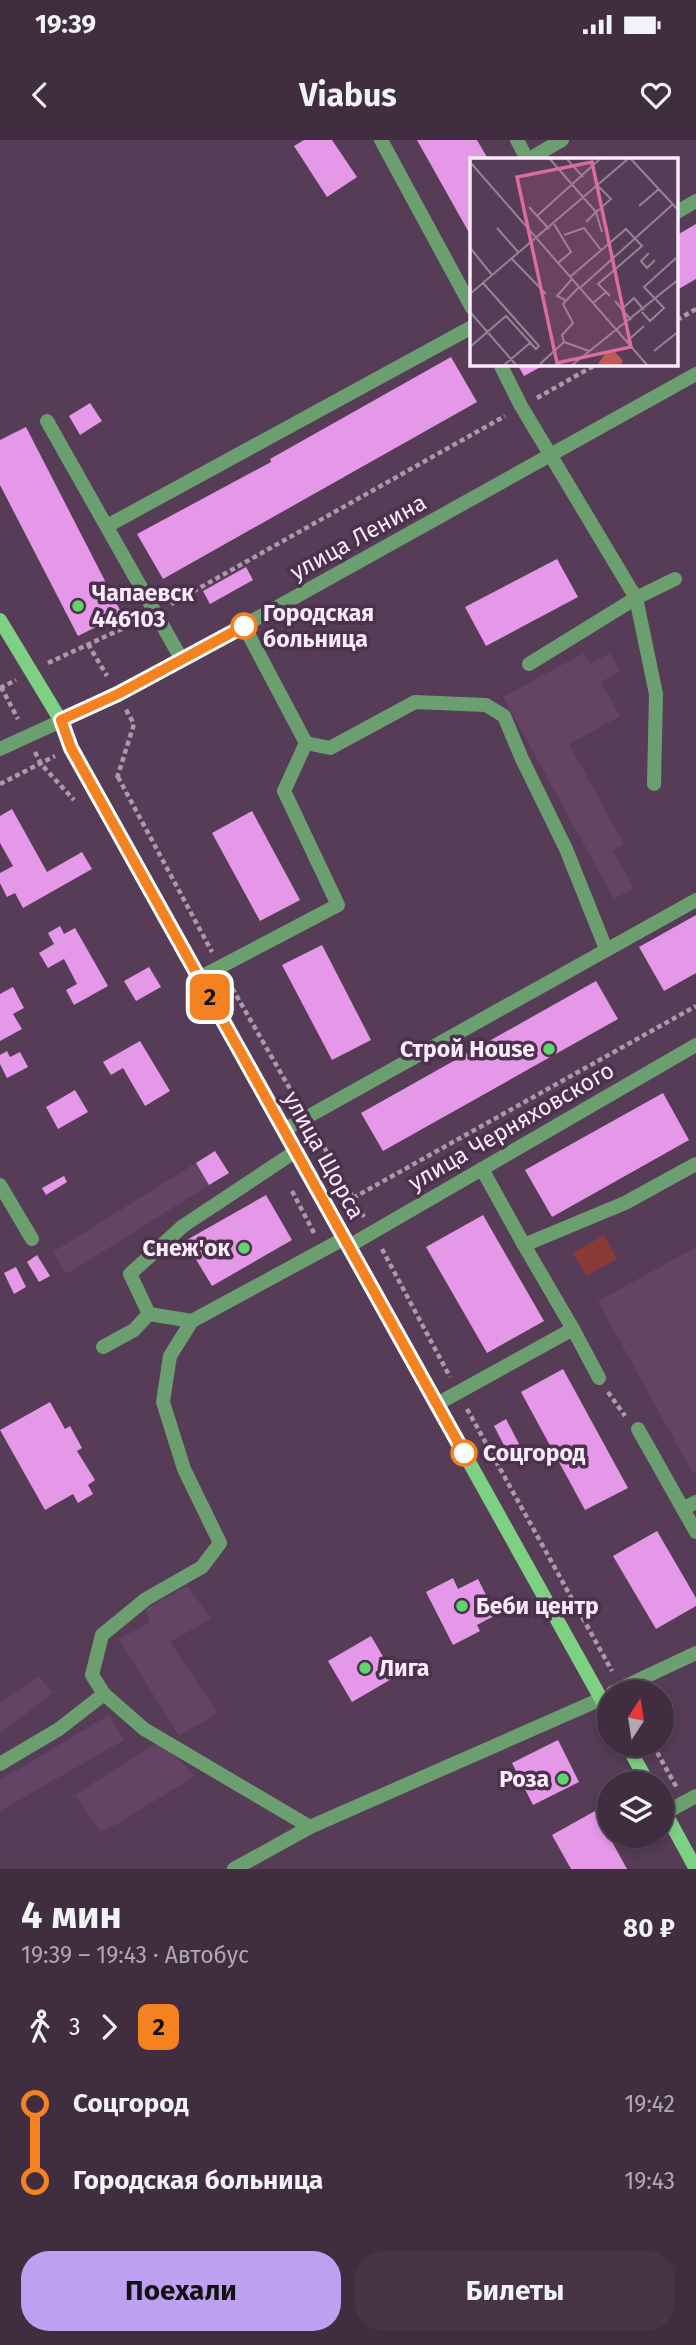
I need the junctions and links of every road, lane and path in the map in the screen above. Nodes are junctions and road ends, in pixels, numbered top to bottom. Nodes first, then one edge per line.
1 (382, 140) edge
2 (517, 140) edge
3 (562, 140) edge
4 (527, 158) edge
5 (530, 158) edge
6 (696, 201) edge
7 (678, 211) edge
8 (470, 304) edge
9 (696, 309) edge
10 (678, 319) edge
11 (470, 328) edge
12 (501, 366) edge
13 (593, 366) edge
14 (696, 374) edge
15 (521, 406) junction
16 (47, 421) dead end
17 (551, 456) junction
18 (107, 527) junction
19 (675, 579) dead end
20 (636, 598) junction
21 (157, 612) junction
22 (0, 620) edge
23 (244, 626) junction
24 (182, 660) junction
25 (530, 664) dead end
26 (32, 671) junction
27 (0, 688) edge
28 (61, 720) junction
29 (306, 743) junction
30 (71, 748) junction
31 (0, 749) edge
32 (118, 777) dead end
33 (654, 784) dead end
34 (0, 785) edge
35 (696, 900) edge
36 (606, 949) junction
37 (220, 967) junction
38 (200, 978) junction
39 (696, 1006) edge
40 (696, 1045) edge
41 (307, 1117) junction
42 (284, 1130) junction
43 (296, 1152) junction
44 (696, 1164) edge
45 (481, 1169) junction
46 (0, 1185) edge
47 (353, 1198) junction
48 (373, 1232) junction
49 (32, 1238) dead end
50 (347, 1242) junction
51 (524, 1245) junction
52 (149, 1314) junction
53 (192, 1321) junction
54 (573, 1329) junction
55 (103, 1347) dead end
56 (599, 1378) joint
57 (458, 1393) junction
58 (437, 1404) junction
59 (638, 1429) joint
60 (690, 1506) edge
61 (696, 1532) edge
62 (696, 1653) edge
63 (603, 1680) edge
64 (604, 1680) edge
65 (639, 1680) edge
66 (104, 1695) junction
67 (597, 1699) edge
68 (0, 1764) edge
69 (696, 1796) edge
70 (674, 1805) edge
71 (310, 1826) junction
72 (674, 1830) edge
73 (234, 1869) edge
74 (696, 1869) edge

1 - 8 street
2 - 4 street
3 - 5 street
6 - 7 street
9 - 10 path
11 - 18 street
12 - 15 street
13 - 15 path
14 - 17 street, улица Ленина
15 - 17 street
15 - 21 path
16 - 18 street
17 - 20 street
17 - 23 street, улица Ленина
18 - 21 street
19 - 20 street
20 - 25 street
20 - 33 street
21 - 24 street
21 - 26 path
22 - 26 main road, улица Щорса
23 - 24 street, улица Ленина
23 - 29 street
24 - 28 street, улица Ленина
26 - 27 path
26 - 28 main road, улица Щорса
28 - 30 main road, улица Щорса
28 - 31 street, улица Ленина
29 - 36 street
29 - 37 street
30 - 34 path
30 - 38 main road, улица Щорса
32 - 37 path
35 - 36 street
36 - 41 street
37 - 38 street
37 - 41 path
38 - 42 main road, улица Щорса
39 - 47 path
40 - 45 street, улица Черняховского
41 - 42 street
41 - 47 path
42 - 43 main road, улица Щорса
43 - 50 main road, улица Щорса
43 - 52 street
44 - 51 street
45 - 48 street, улица Черняховского
45 - 51 street
46 - 49 street
47 - 48 path
48 - 50 street, улица Черняховского
48 - 57 path
50 - 53 street, улица Черняховского
50 - 58 main road, улица Щорса
51 - 54 street
52 - 53 street
52 - 55 street
53 - 66 street
54 - 56 street
54 - 57 street
56 - 59 path
57 - 58 street
57 - 64 path
58 - 63 main road, улица Щорса
59 - 60 street
60 - 61 street
62 - 65 street
66 - 68 street
66 - 71 street
67 - 71 street
69 - 70 street
71 - 73 street
72 - 74 main road

